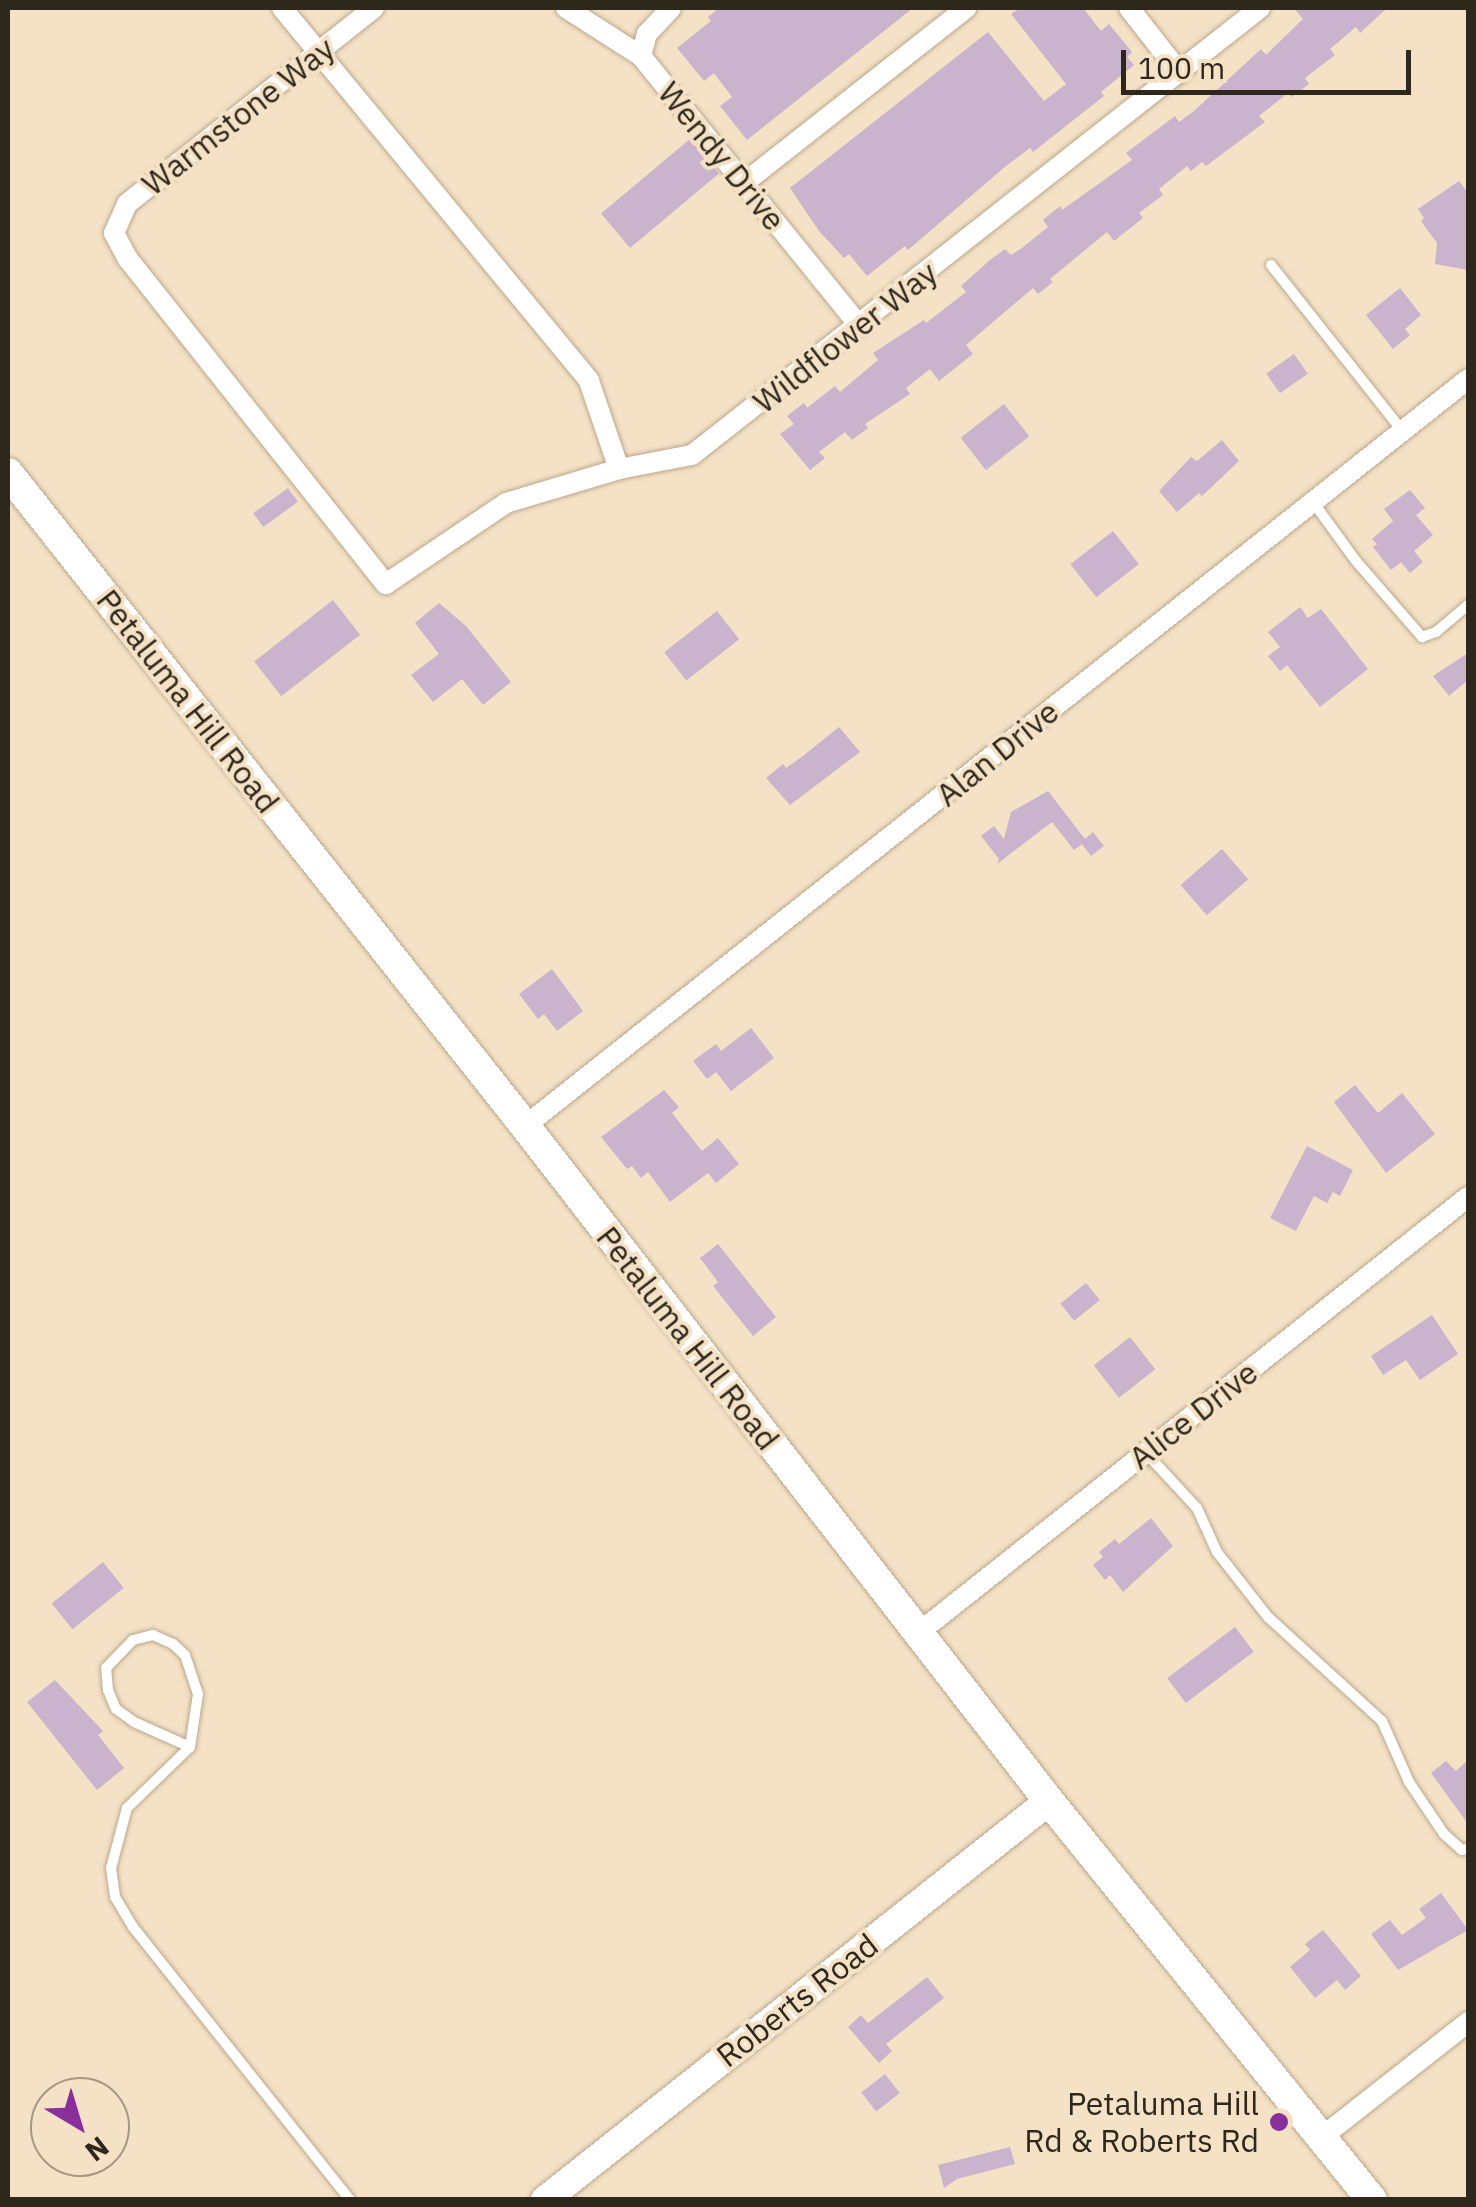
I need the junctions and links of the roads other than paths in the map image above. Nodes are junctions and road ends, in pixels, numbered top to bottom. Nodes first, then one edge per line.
1 (282, 8) edge
2 (374, 8) edge
3 (566, 8) edge
4 (671, 8) edge
5 (966, 8) edge
6 (1129, 8) edge
7 (1260, 8) edge
8 (318, 52) junction
9 (641, 56) junction
10 (1180, 72) junction
11 (744, 183) junction
12 (1271, 266) dead end
13 (860, 326) junction
14 (1468, 380) edge
15 (1403, 431) junction
16 (619, 469) junction
17 (8, 474) edge
18 (1312, 502) junction
19 (386, 584) joint
20 (1468, 606) edge
21 (525, 1126) junction
22 (1468, 1196) edge
23 (1146, 1453) junction
24 (917, 1634) junction
25 (190, 1747) junction
26 (1049, 1801) junction
27 (1468, 1849) edge
28 (1468, 2022) edge
29 (1322, 2137) junction
30 (350, 2200) edge
31 (545, 2200) edge
32 (1372, 2200) edge

1 - 8 street
2 - 8 street, Warmstone Way
3 - 9 street, Wendy Drive
4 - 9 street
5 - 11 street
6 - 10 street
7 - 10 street, Wildflower Way
8 - 16 street
8 - 19 street, Warmstone Way
9 - 11 street, Wendy Drive
10 - 13 street, Wildflower Way
11 - 13 street, Wendy Drive
12 - 15 lane
13 - 16 street, Wildflower Way
14 - 15 street, Alan Drive
15 - 18 street, Alan Drive
16 - 19 street, Wildflower Way
17 - 21 main road, Petaluma Hill Road
18 - 20 lane
18 - 21 street, Alan Drive
21 - 24 main road, Petaluma Hill Road
22 - 23 street, Alice Drive
23 - 24 street, Alice Drive
23 - 27 lane
24 - 26 main road, Petaluma Hill Road
25 - 25 lane
25 - 30 lane
26 - 29 main road, Petaluma Hill Road
26 - 31 street, Roberts Road
28 - 29 street
29 - 32 main road, Petaluma Hill Road

